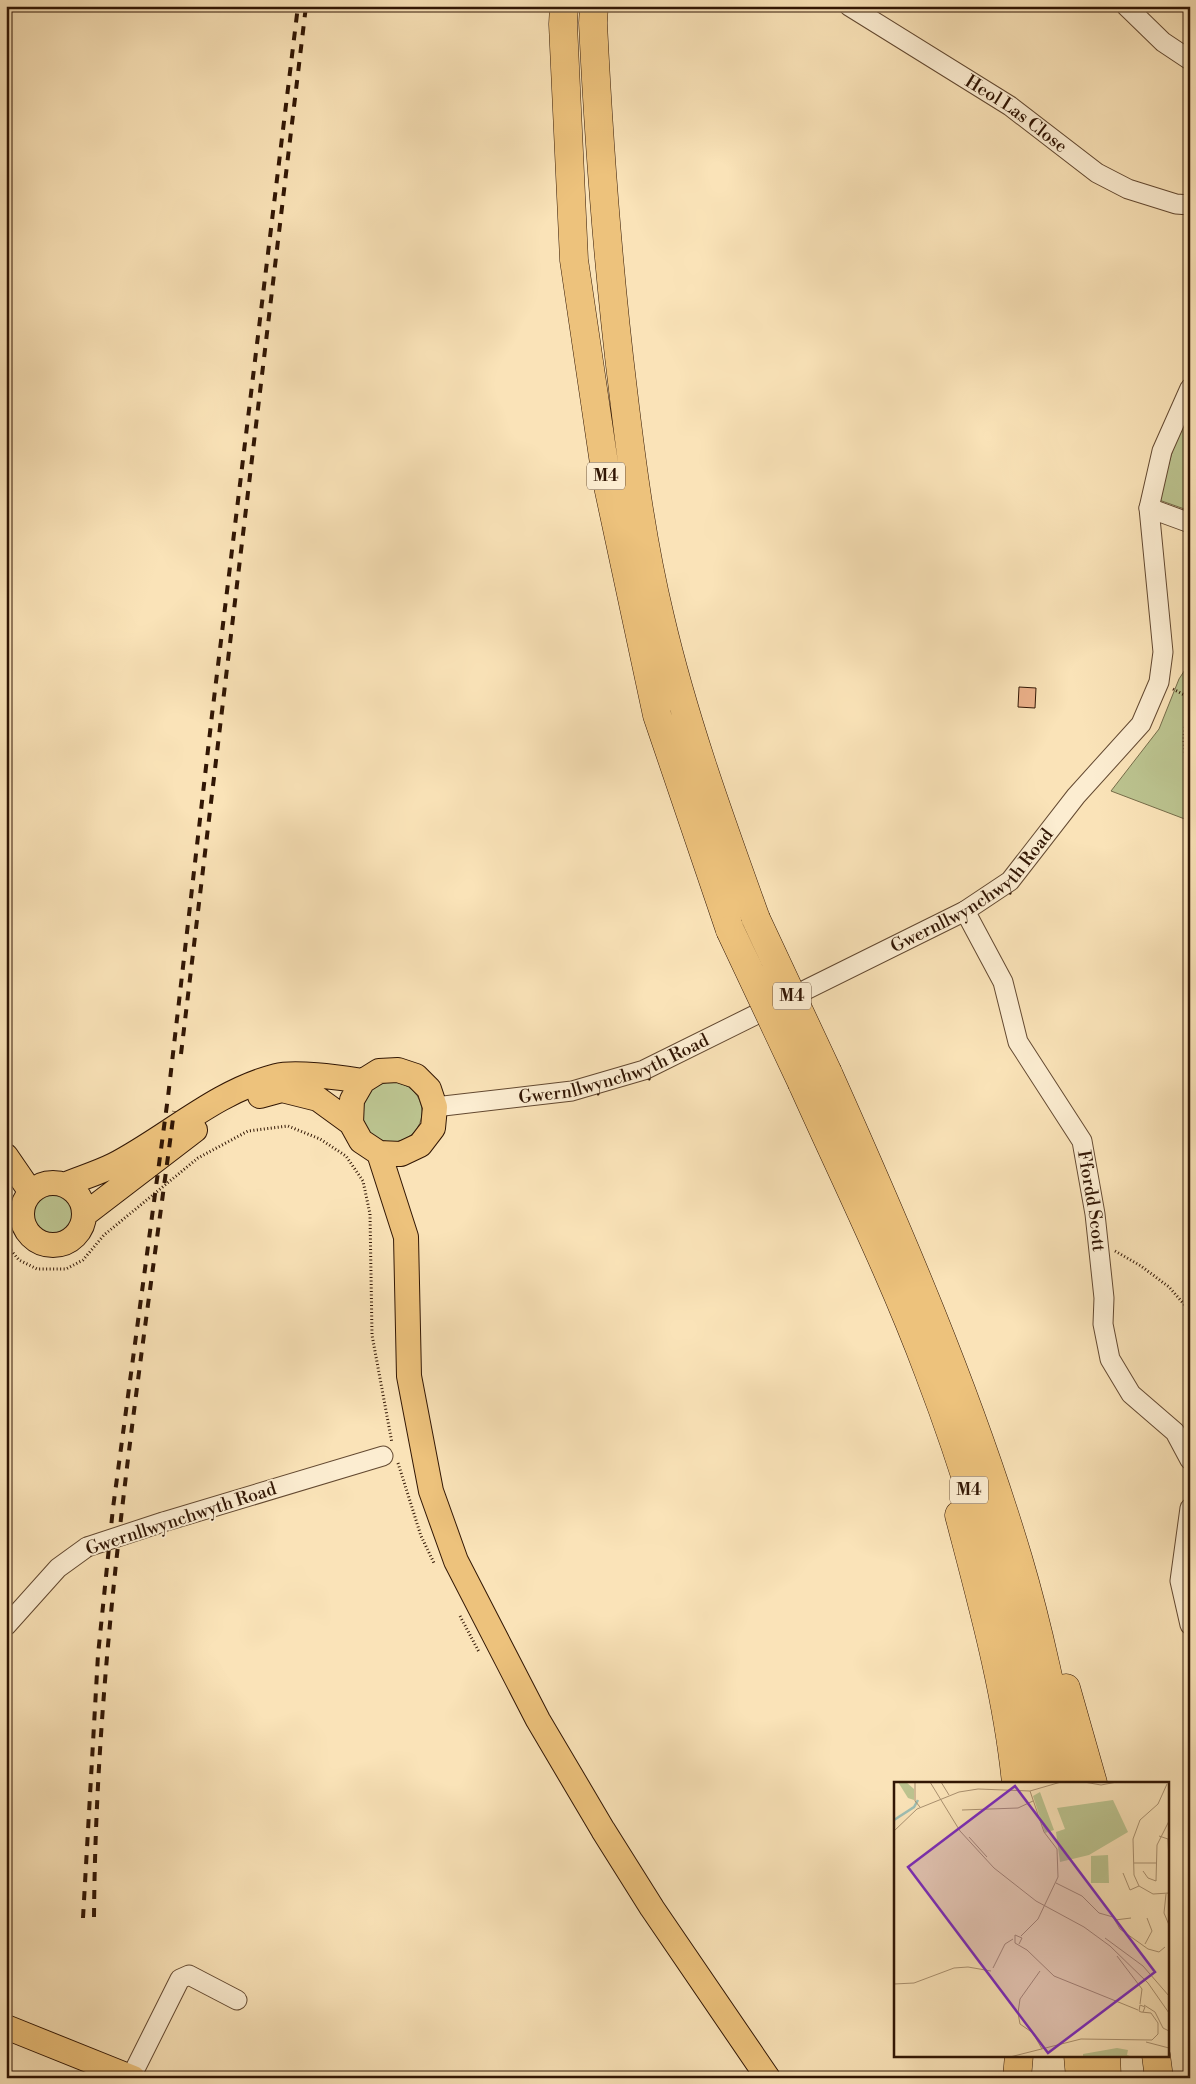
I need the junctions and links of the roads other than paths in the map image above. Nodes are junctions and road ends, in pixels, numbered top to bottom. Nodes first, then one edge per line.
1 (564, 6) edge
2 (594, 6) edge
3 (849, 6) edge
4 (1126, 6) edge
5 (1190, 60) edge
6 (1190, 204) edge
7 (1190, 388) edge
8 (1149, 508) junction
9 (1190, 523) edge
10 (965, 911) junction
11 (363, 1081) junction
12 (435, 1107) junction
13 (351, 1122) junction
14 (380, 1153) junction
15 (6, 1156) edge
16 (64, 1185) junction
17 (30, 1191) junction
18 (859, 1210) junction
19 (84, 1215) junction
20 (382, 1456) road end
21 (1190, 1460) edge
22 (1190, 1508) edge
23 (1019, 1560) junction
24 (6, 1626) edge
25 (1190, 1626) edge
26 (1016, 1782) edge
27 (1044, 1782) edge
28 (1070, 1782) edge
29 (1093, 1782) edge
30 (237, 2000) dead end
31 (6, 2027) edge
32 (1019, 2056) edge
33 (1078, 2056) edge
34 (1106, 2056) edge
35 (1156, 2056) edge
36 (132, 2077) edge
37 (768, 2078) edge
38 (1017, 2078) edge
39 (1080, 2078) edge
40 (1107, 2078) edge
41 (1159, 2078) edge

1 - 18 highway, M4, bridge
2 - 23 highway, M4, bridge
3 - 6 street, Heol Las Close
4 - 5 street
7 - 8 street, Gwernllwynchwyth Road
8 - 9 street
8 - 10 street, Gwernllwynchwyth Road
10 - 12 street, Gwernllwynchwyth Road
10 - 21 street, Ffordd Scott
11 - 12 main road
11 - 13 main road
11 - 16 main road
12 - 14 main road
13 - 14 main road
13 - 19 main road
14 - 37 main road
15 - 17 main road
16 - 17 main road
16 - 19 main road
17 - 19 main road
18 - 26 highway, M4
18 - 27 highway, M4
20 - 24 street, Gwernllwynchwyth Road, bridge
22 - 25 street
23 - 28 highway, M4
23 - 29 highway, M4
30 - 36 street
31 - 36 main road
32 - 38 highway
33 - 39 highway
34 - 40 highway
35 - 41 highway

